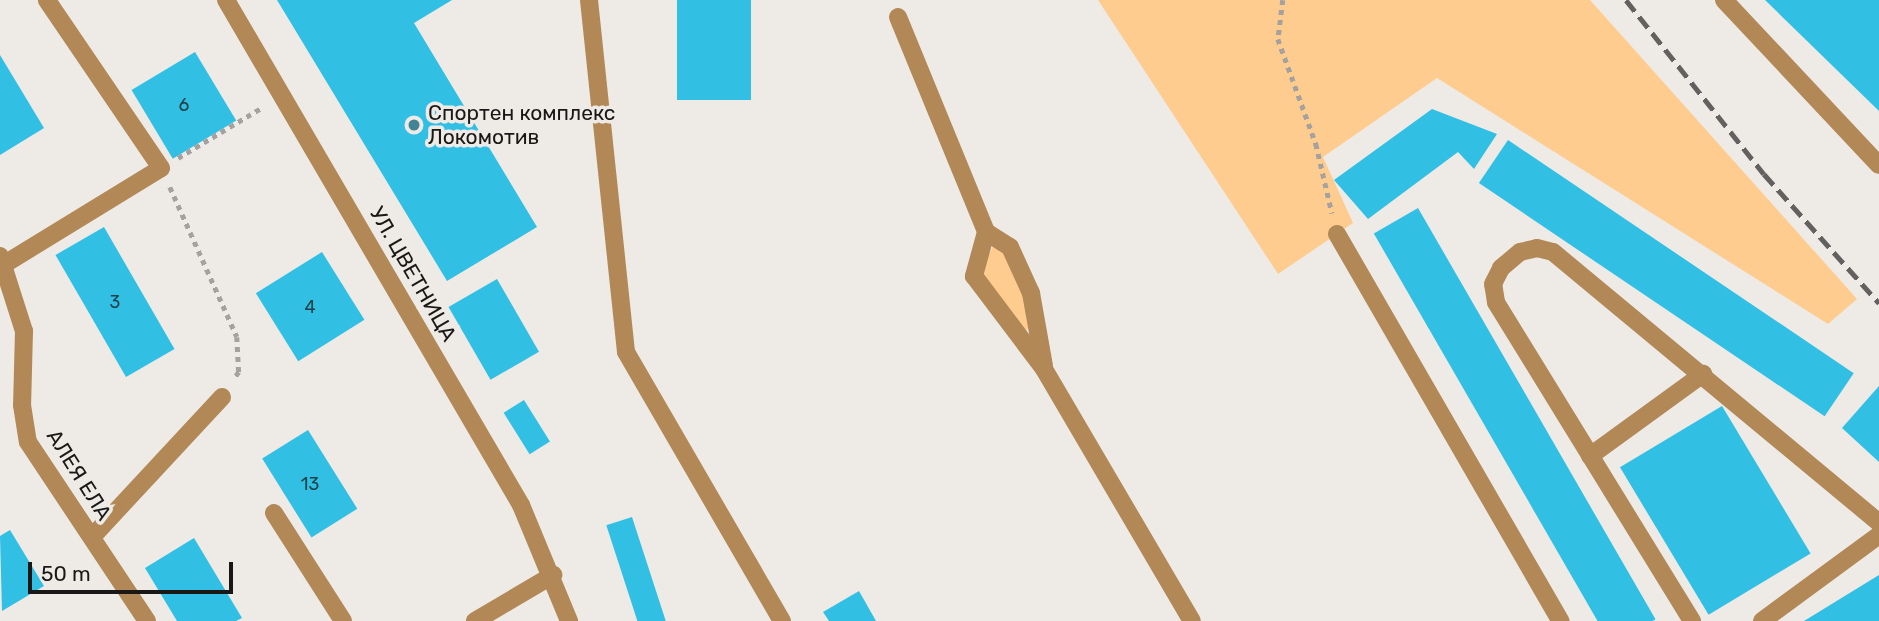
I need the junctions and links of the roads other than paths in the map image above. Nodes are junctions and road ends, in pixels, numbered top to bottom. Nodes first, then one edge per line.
1 (47, 0) edge
2 (226, 0) edge
3 (589, 0) edge
4 (1724, 0) edge
5 (898, 17) dead end
6 (1879, 166) edge
7 (986, 232) junction
8 (1337, 234) road end
9 (1, 260) edge
10 (1044, 369) junction
11 (1703, 374) junction
12 (222, 397) road end
13 (1590, 456) junction
14 (274, 513) dead end
15 (1879, 523) edge
16 (1879, 535) edge
17 (92, 537) junction
18 (553, 575) junction
19 (148, 621) edge
20 (343, 621) edge
21 (475, 621) edge
22 (569, 621) edge
23 (782, 621) edge
24 (1192, 621) edge
25 (1560, 621) edge
26 (1692, 621) edge
27 (1762, 621) edge

1 - 9 street
2 - 18 street, УЛ. ЦВЕТНИЦА
3 - 23 street
4 - 6 street
5 - 7 street
7 - 10 street
7 - 10 street
8 - 25 street
9 - 17 street, АЛЕЯ ЕЛА
10 - 24 street
11 - 13 street
11 - 13 street
11 - 15 street
12 - 17 street
13 - 26 street
14 - 20 street
16 - 27 street
17 - 19 street, АЛЕЯ ЕЛА
18 - 21 street
18 - 22 street, УЛ. ЦВЕТНИЦА

